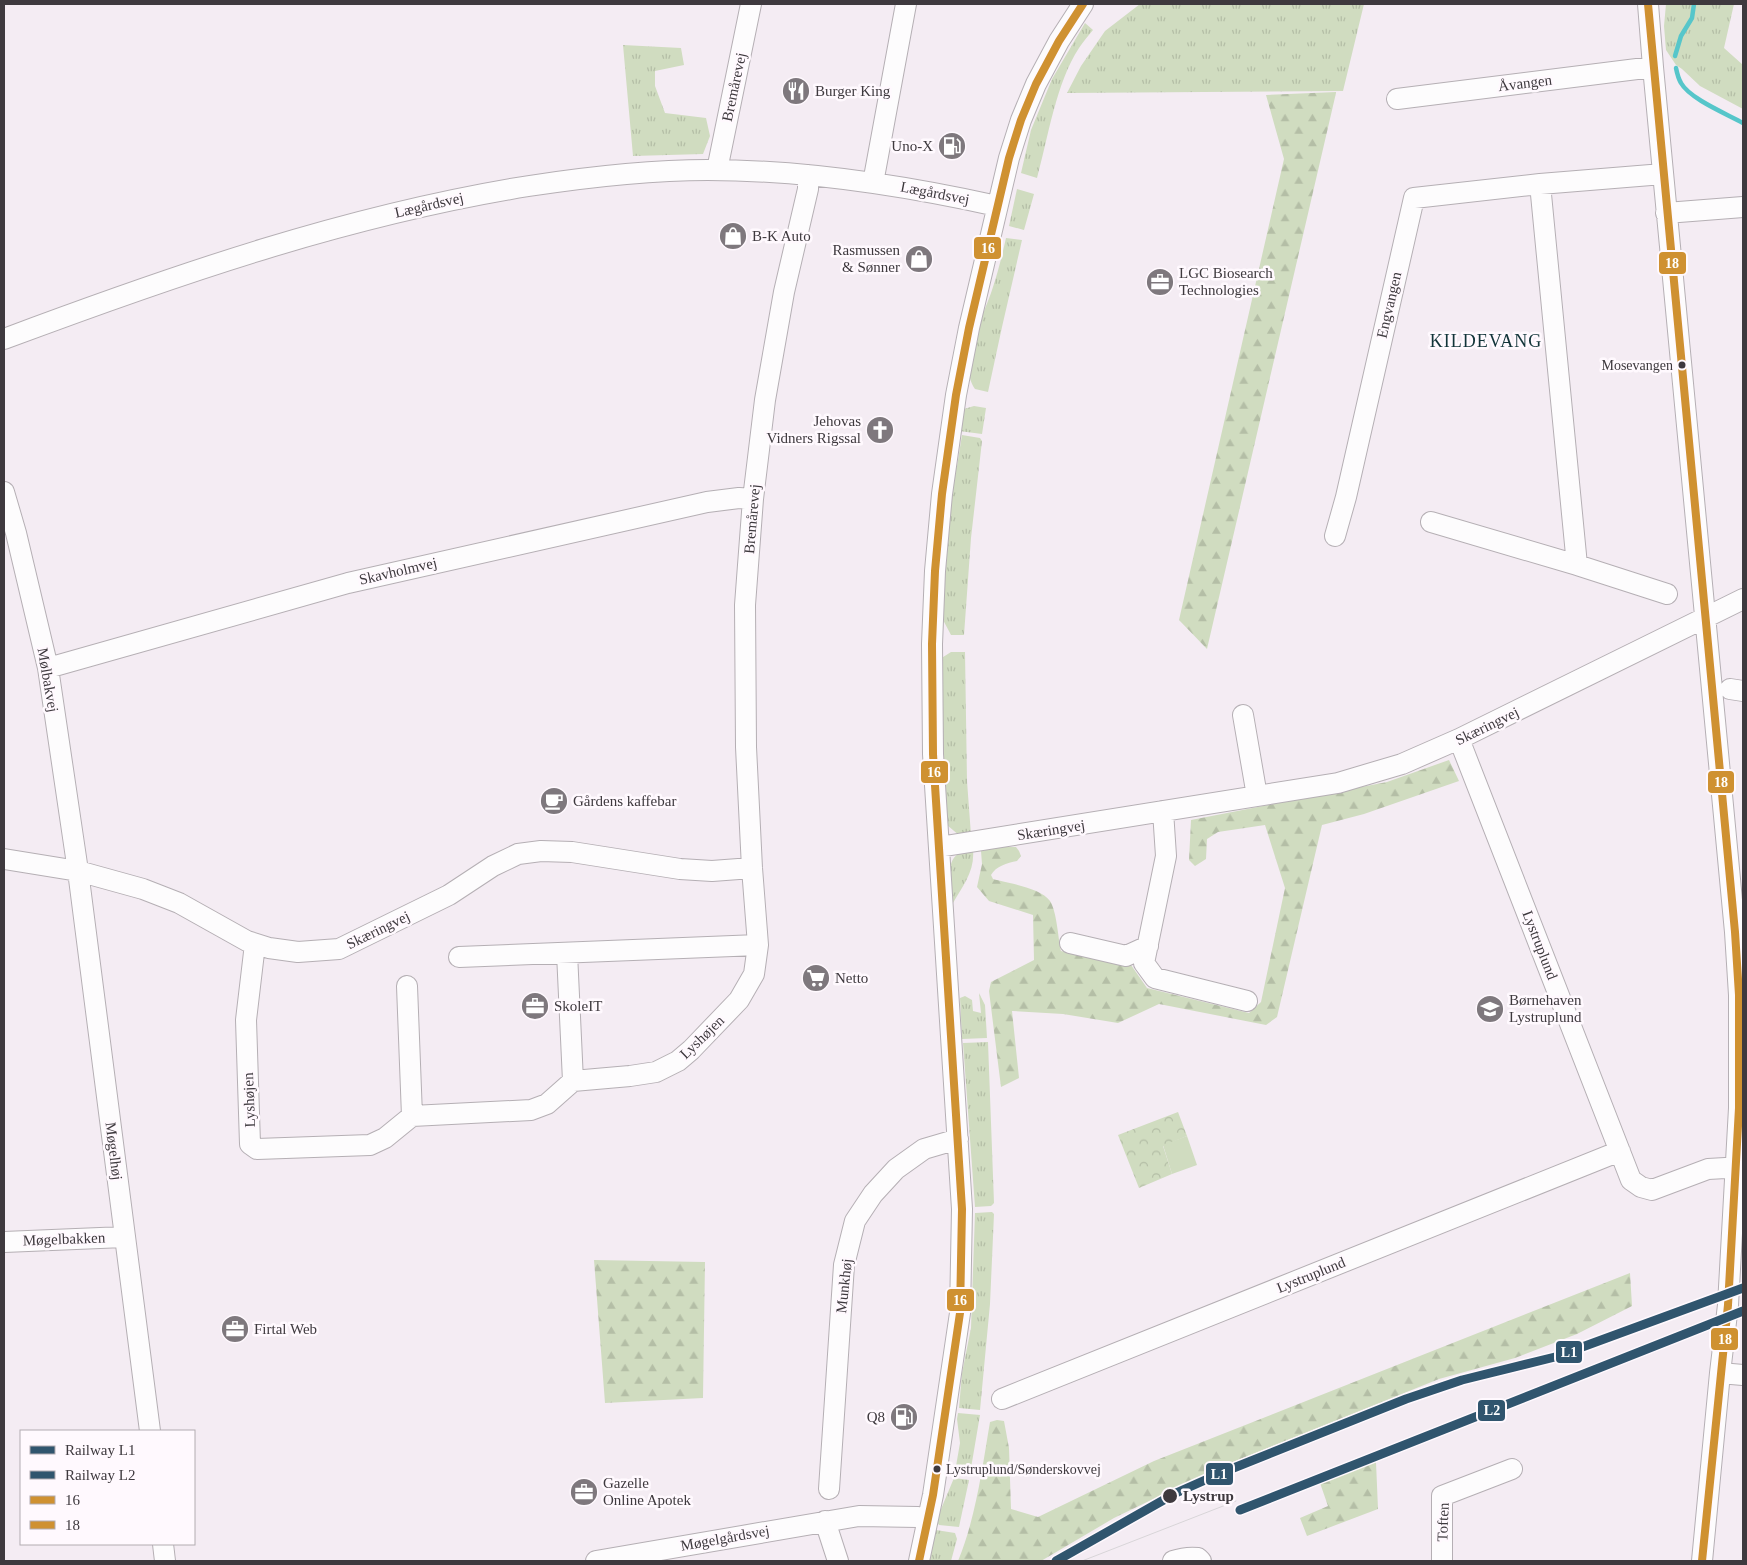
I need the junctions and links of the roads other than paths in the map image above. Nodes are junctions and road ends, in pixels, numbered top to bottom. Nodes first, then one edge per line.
1 (751, 4) edge
2 (906, 4) edge
3 (1083, 4) edge
4 (1648, 4) edge
5 (1653, 67) junction
6 (1397, 99) dead end
7 (717, 170) junction
8 (1663, 174) junction
9 (808, 175) junction
10 (872, 182) junction
11 (1540, 184) junction
12 (997, 206) junction
13 (1743, 208) edge
14 (1666, 213) junction
15 (4, 339) edge
16 (4, 492) edge
17 (753, 499) junction
18 (1431, 522) dead end
19 (1334, 536) dead end
20 (1576, 565) junction
21 (1667, 594) dead end
22 (1743, 599) edge
23 (1704, 619) junction
24 (48, 668) junction
25 (1243, 715) dead end
26 (1459, 739) junction
27 (1257, 796) junction
28 (1163, 811) junction
29 (939, 847) junction
30 (4, 858) edge
31 (752, 868) junction
32 (78, 871) junction
33 (1070, 943) dead end
34 (255, 944) junction
35 (758, 945) junction
36 (1148, 946) junction
37 (567, 953) junction
38 (459, 957) dead end
39 (407, 986) dead end
40 (1741, 995) edge
41 (1247, 1001) dead end
42 (573, 1081) junction
43 (412, 1116) junction
44 (958, 1139) junction
45 (1620, 1152) junction
46 (1740, 1167) edge
47 (124, 1237) junction
48 (4, 1242) edge
49 (1720, 1373) junction
50 (1743, 1375) edge
51 (1002, 1398) dead end
52 (150, 1430) edge
53 (1512, 1469) dead end
54 (829, 1489) dead end
55 (927, 1520) junction
56 (825, 1521) junction
57 (163, 1545) edge
58 (1177, 1560) edge
59 (165, 1561) edge
60 (596, 1561) edge
61 (838, 1561) edge
62 (919, 1561) edge
63 (1201, 1561) edge
64 (1442, 1561) edge
65 (1702, 1561) edge

1 - 7 street, Bremårevej
2 - 10 street
3 - 12 street
4 - 5 street
5 - 6 street, Åvangen
5 - 8 street
7 - 9 street, Lægårdsvej
7 - 15 street, Lægårdsvej
8 - 11 street, Engvangen
8 - 14 street
9 - 10 street, Lægårdsvej
9 - 17 street, Bremårevej
10 - 12 street, Lægårdsvej
11 - 19 street, Engvangen
11 - 20 street
12 - 29 street
13 - 14 street
14 - 23 street
16 - 24 street, Mølbakvej
17 - 24 street, Skavholmvej
17 - 31 street, Bremårevej
18 - 20 street
20 - 21 street
22 - 23 street, Skæringvej
23 - 26 street, Skæringvej
23 - 40 street
24 - 32 street, Mølbakvej
25 - 27 street
26 - 27 street, Skæringvej
26 - 45 street, Lystruplund
27 - 28 street, Skæringvej
28 - 29 street, Skæringvej
28 - 36 street
29 - 44 street
30 - 32 street, Skæringvej
31 - 34 street, Skæringvej
31 - 35 street, Lyshøjen
32 - 34 street, Skæringvej
32 - 47 street, Møgelhøj
33 - 36 street
34 - 43 street, Lyshøjen
35 - 37 street
35 - 42 street, Lyshøjen
36 - 41 street
37 - 38 street
37 - 42 street
39 - 43 street
40 - 46 street
42 - 43 street
44 - 54 street, Munkhøj
44 - 55 street
45 - 46 street, Lystruplund
45 - 51 street, Lystruplund
46 - 49 street
47 - 48 street, Møgelbakken
47 - 52 street, Møgelhøj
49 - 50 street
49 - 65 street
53 - 64 street, Toften
55 - 56 street, Møgelgårdsvej
55 - 62 street
56 - 60 street, Møgelgårdsvej
56 - 61 street
57 - 59 street
58 - 63 street

